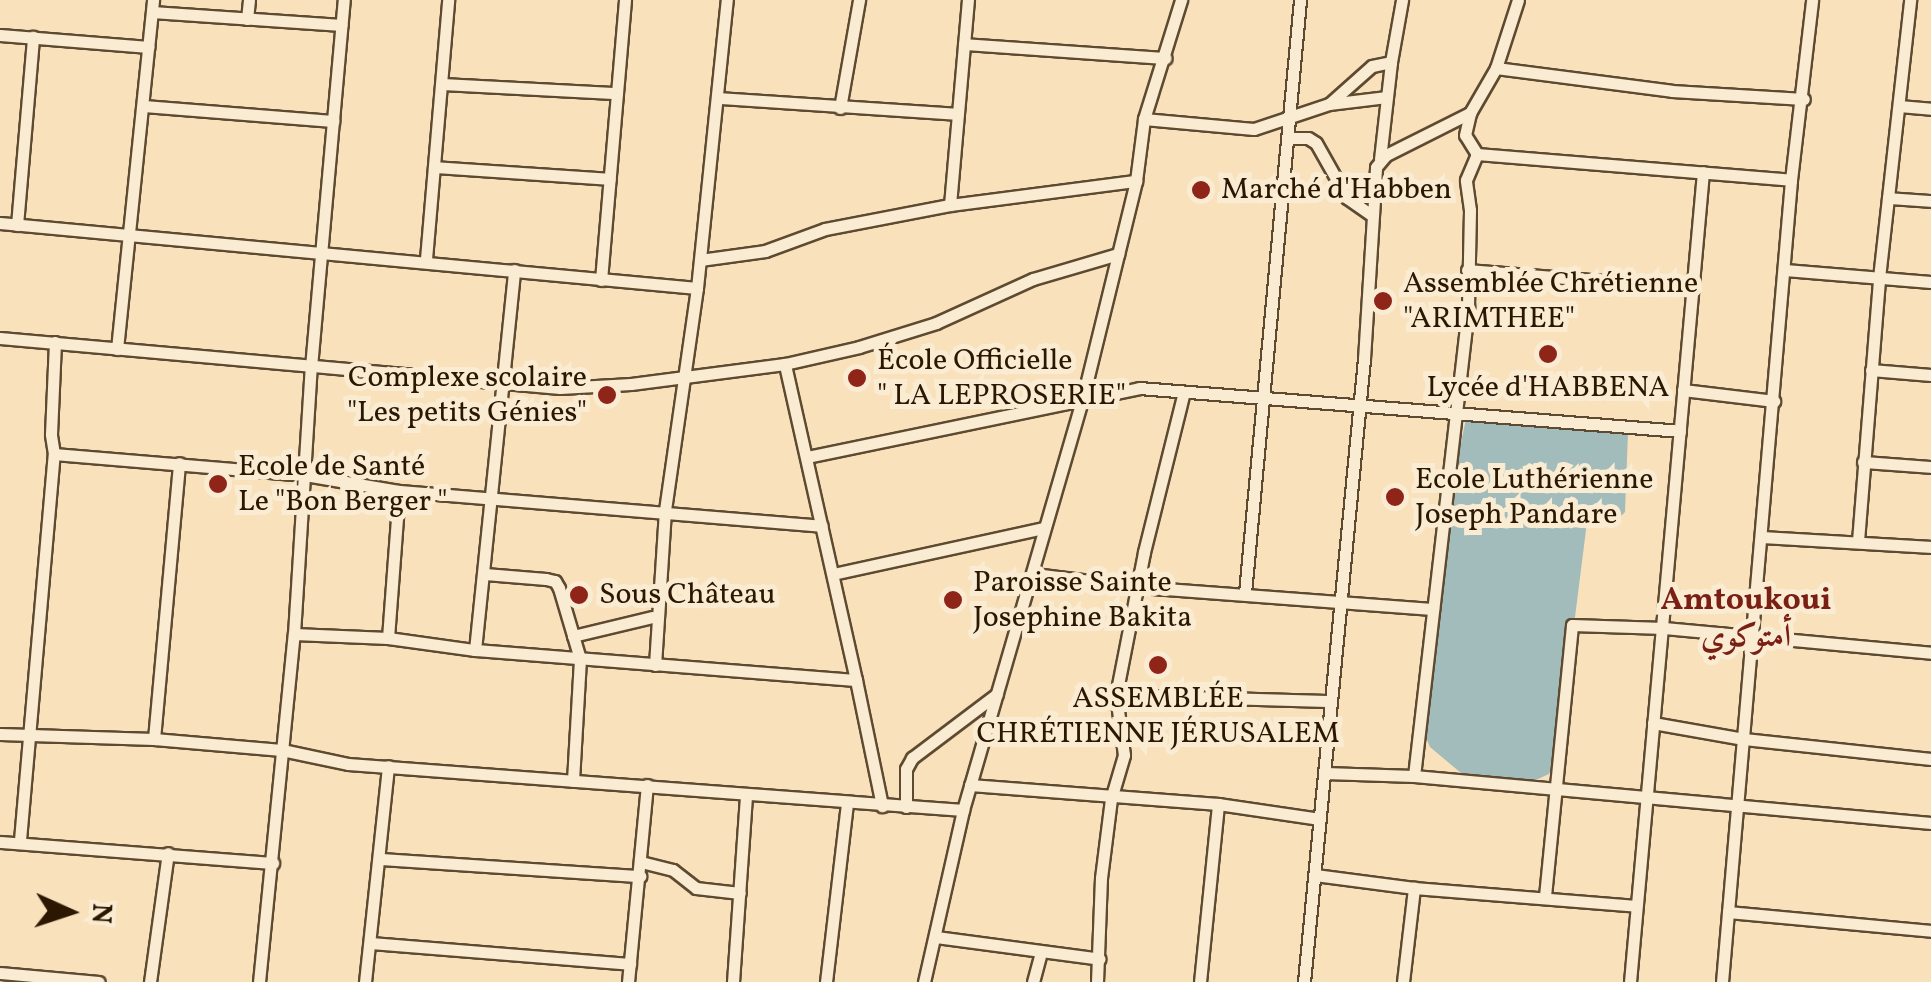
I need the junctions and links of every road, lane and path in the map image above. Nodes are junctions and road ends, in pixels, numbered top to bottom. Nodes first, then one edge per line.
1 (249, 0) edge
2 (344, 0) edge
3 (448, 0) edge
4 (625, 0) edge
5 (727, 0) edge
6 (859, 0) edge
7 (968, 0) edge
8 (1181, 0) edge
9 (1300, 0) edge
10 (1402, 0) edge
11 (1518, 0) edge
12 (1812, 0) edge
13 (1910, 0) edge
14 (152, 6) edge
15 (247, 19) junction
16 (342, 25) junction
17 (0, 35) edge
18 (33, 38) junction
19 (964, 44) junction
20 (149, 47) junction
21 (1166, 58) junction
22 (1391, 62) junction
23 (1496, 68) junction
24 (443, 84) junction
25 (616, 93) junction
26 (1387, 97) junction
27 (719, 98) junction
28 (1804, 99) junction
29 (1328, 104) junction
30 (143, 106) junction
31 (1899, 106) junction
32 (840, 108) junction
33 (1931, 109) edge
34 (1470, 113) junction
35 (957, 114) junction
36 (1292, 117) junction
37 (1144, 119) junction
38 (333, 122) junction
39 (1290, 138) junction
40 (1478, 154) junction
41 (1380, 159) junction
42 (434, 166) junction
43 (1704, 172) junction
44 (610, 179) junction
45 (1792, 180) junction
46 (1136, 182) junction
47 (1888, 198) junction
48 (1931, 200) edge
49 (950, 204) junction
50 (1370, 214) junction
51 (0, 223) edge
52 (17, 225) junction
53 (131, 236) junction
54 (322, 252) junction
55 (1118, 254) junction
56 (426, 260) junction
57 (700, 260) junction
58 (514, 270) junction
59 (1467, 270) junction
60 (1785, 270) junction
61 (1879, 278) junction
62 (601, 280) junction
63 (1931, 282) edge
64 (697, 288) junction
65 (1692, 288) junction
66 (0, 338) edge
67 (55, 342) junction
68 (117, 348) junction
69 (785, 364) junction
70 (311, 367) junction
71 (1871, 370) junction
72 (1931, 375) edge
73 (684, 379) junction
74 (503, 382) junction
75 (1683, 390) junction
76 (1184, 392) junction
77 (1083, 397) junction
78 (1264, 398) junction
79 (1774, 401) junction
80 (1356, 407) junction
81 (1458, 412) junction
82 (1680, 431) junction
83 (54, 454) junction
84 (807, 457) junction
85 (1863, 462) junction
86 (179, 463) junction
87 (1931, 467) edge
88 (305, 475) junction
89 (399, 491) junction
90 (492, 496) junction
91 (665, 510) junction
92 (822, 526) junction
93 (1044, 528) junction
94 (1763, 537) junction
95 (1858, 541) junction
96 (1931, 548) edge
97 (484, 574) junction
98 (834, 574) junction
99 (1034, 574) junction
100 (1138, 587) junction
101 (1245, 593) junction
102 (1341, 601) junction
103 (1433, 609) junction
104 (652, 617) dead end
105 (1664, 628) junction
106 (294, 634) junction
107 (573, 636) junction
108 (388, 638) junction
109 (1753, 638) junction
110 (475, 650) junction
111 (1931, 653) edge
112 (580, 659) junction
113 (655, 666) junction
114 (856, 680) junction
115 (996, 694) junction
116 (1116, 695) junction
117 (1330, 702) junction
118 (1653, 724) junction
119 (0, 734) edge
120 (30, 736) junction
121 (154, 739) junction
122 (1744, 739) junction
123 (282, 750) junction
124 (1931, 759) edge
125 (388, 766) junction
126 (1325, 774) junction
127 (1414, 776) junction
128 (574, 781) junction
129 (970, 785) junction
130 (647, 786) junction
131 (1556, 788) junction
132 (746, 796) junction
133 (1648, 796) junction
134 (1111, 799) junction
135 (847, 802) junction
136 (1218, 804) junction
137 (1737, 805) junction
138 (882, 806) junction
139 (906, 807) junction
140 (963, 810) junction
141 (1320, 820) junction
142 (1931, 823) edge
143 (20, 840) junction
144 (0, 842) edge
145 (168, 852) junction
146 (380, 859) junction
147 (273, 863) junction
148 (640, 869) junction
149 (1315, 875) junction
150 (1414, 888) junction
151 (740, 893) junction
152 (1545, 896) junction
153 (1636, 906) junction
154 (1728, 912) junction
155 (1931, 931) edge
156 (936, 938) junction
157 (370, 943) junction
158 (1041, 952) junction
159 (1100, 960) junction
160 (630, 964) junction
161 (0, 973) edge
162 (99, 982) edge
163 (150, 982) edge
164 (259, 982) edge
165 (365, 982) edge
166 (628, 982) edge
167 (732, 982) edge
168 (826, 982) edge
169 (924, 982) edge
170 (1033, 982) edge
171 (1097, 982) edge
172 (1200, 982) edge
173 (1304, 982) edge
174 (1403, 982) edge
175 (1630, 982) edge
176 (1722, 982) edge

1 - 15 street
2 - 16 street
3 - 24 street
4 - 25 street
5 - 27 street
6 - 32 street
7 - 19 street
8 - 21 street
9 - 36 street
10 - 22 street
11 - 23 street
12 - 28 street
13 - 31 street
14 - 15 street
14 - 20 street
15 - 16 street
16 - 38 street
17 - 18 street
18 - 20 street
18 - 52 street
19 - 21 street
19 - 35 street
20 - 30 street
21 - 37 street
22 - 26 street
22 - 29 street
23 - 28 street
23 - 34 street
24 - 25 street
24 - 42 street
25 - 44 street
26 - 29 street
26 - 41 street
27 - 32 street
27 - 57 street
28 - 45 street
29 - 36 street
30 - 38 street
30 - 53 street
31 - 33 street
31 - 47 street
32 - 35 street
34 - 40 street
34 - 41 street
35 - 49 street
36 - 37 street
36 - 39 street
37 - 46 street
38 - 54 street
39 - 50 street
39 - 78 street
40 - 43 street
40 - 59 street
41 - 50 street
42 - 44 street
42 - 56 street
43 - 45 street
43 - 65 street
44 - 62 street
45 - 60 street
46 - 49 street
46 - 55 street
47 - 48 street
47 - 61 street
49 - 57 street
50 - 80 street
51 - 52 street
52 - 53 street
53 - 54 street
53 - 68 street
54 - 56 street
54 - 70 street
55 - 69 street
55 - 77 street
56 - 58 street
57 - 64 street
58 - 62 street
58 - 74 street
59 - 65 street
59 - 81 street
60 - 61 street
60 - 79 street
61 - 63 street
61 - 71 street
62 - 64 street
64 - 73 street
65 - 75 street
66 - 67 street
67 - 68 street
67 - 83 street
68 - 70 street
69 - 73 street
69 - 84 street
70 - 74 street
70 - 88 street
71 - 72 street
71 - 85 street
73 - 74 street
73 - 91 street
74 - 90 street
75 - 79 street
75 - 82 street
76 - 77 street
76 - 78 street
76 - 100 street
77 - 84 street
77 - 93 street
78 - 80 street
78 - 101 street
79 - 94 street
80 - 81 street
80 - 102 street
81 - 82 street
81 - 103 street
82 - 105 street
83 - 86 street
83 - 120 street
84 - 92 street
85 - 87 street
85 - 95 street
86 - 88 street
86 - 121 street
88 - 89 street
88 - 106 street
89 - 90 street
89 - 108 street
90 - 91 street
90 - 97 street
90 - 110 street
91 - 92 street
91 - 113 street
92 - 98 street
93 - 98 street
93 - 99 street
94 - 95 street
94 - 109 street
95 - 96 street
97 - 107 street
97 - 110 street
98 - 114 street
99 - 100 street
99 - 115 street
100 - 101 street
100 - 116 street
101 - 102 street
102 - 103 street
102 - 117 street
103 - 127 street
104 - 107 street
105 - 109 street
105 - 118 street
105 - 131 street
106 - 108 street
106 - 123 street
107 - 112 street
108 - 110 street
109 - 111 street
109 - 122 street
110 - 112 street
112 - 113 street
112 - 128 street
113 - 114 street
114 - 138 street
115 - 129 street
115 - 139 street
116 - 117 street
116 - 134 street
117 - 126 street
118 - 122 street
118 - 133 street
119 - 120 street
120 - 121 street
120 - 143 street
121 - 123 street
122 - 124 street
122 - 137 street
123 - 125 street
123 - 147 street
125 - 128 street
125 - 146 street
126 - 127 street
126 - 141 street
127 - 131 street
128 - 130 street
129 - 134 street
129 - 140 street
130 - 132 street
130 - 148 street
131 - 133 street
131 - 152 street
132 - 135 street
132 - 151 street
133 - 137 street
133 - 153 street
134 - 136 street
134 - 159 street
135 - 138 street
135 - 168 street
136 - 141 street
136 - 172 street
137 - 142 street
137 - 154 street
138 - 139 street
139 - 140 street
140 - 156 street
141 - 149 street
143 - 144 street
143 - 145 street
145 - 147 street
145 - 163 street
146 - 148 street
146 - 157 street
147 - 164 street
148 - 151 street
148 - 160 street
149 - 150 street
149 - 173 street
150 - 152 street
150 - 174 street
151 - 167 street
152 - 153 street
153 - 175 street
154 - 155 street
154 - 176 street
156 - 158 street
156 - 169 street
157 - 160 street
157 - 165 street
158 - 159 street
158 - 170 street
159 - 171 street
160 - 166 street
161 - 162 street

